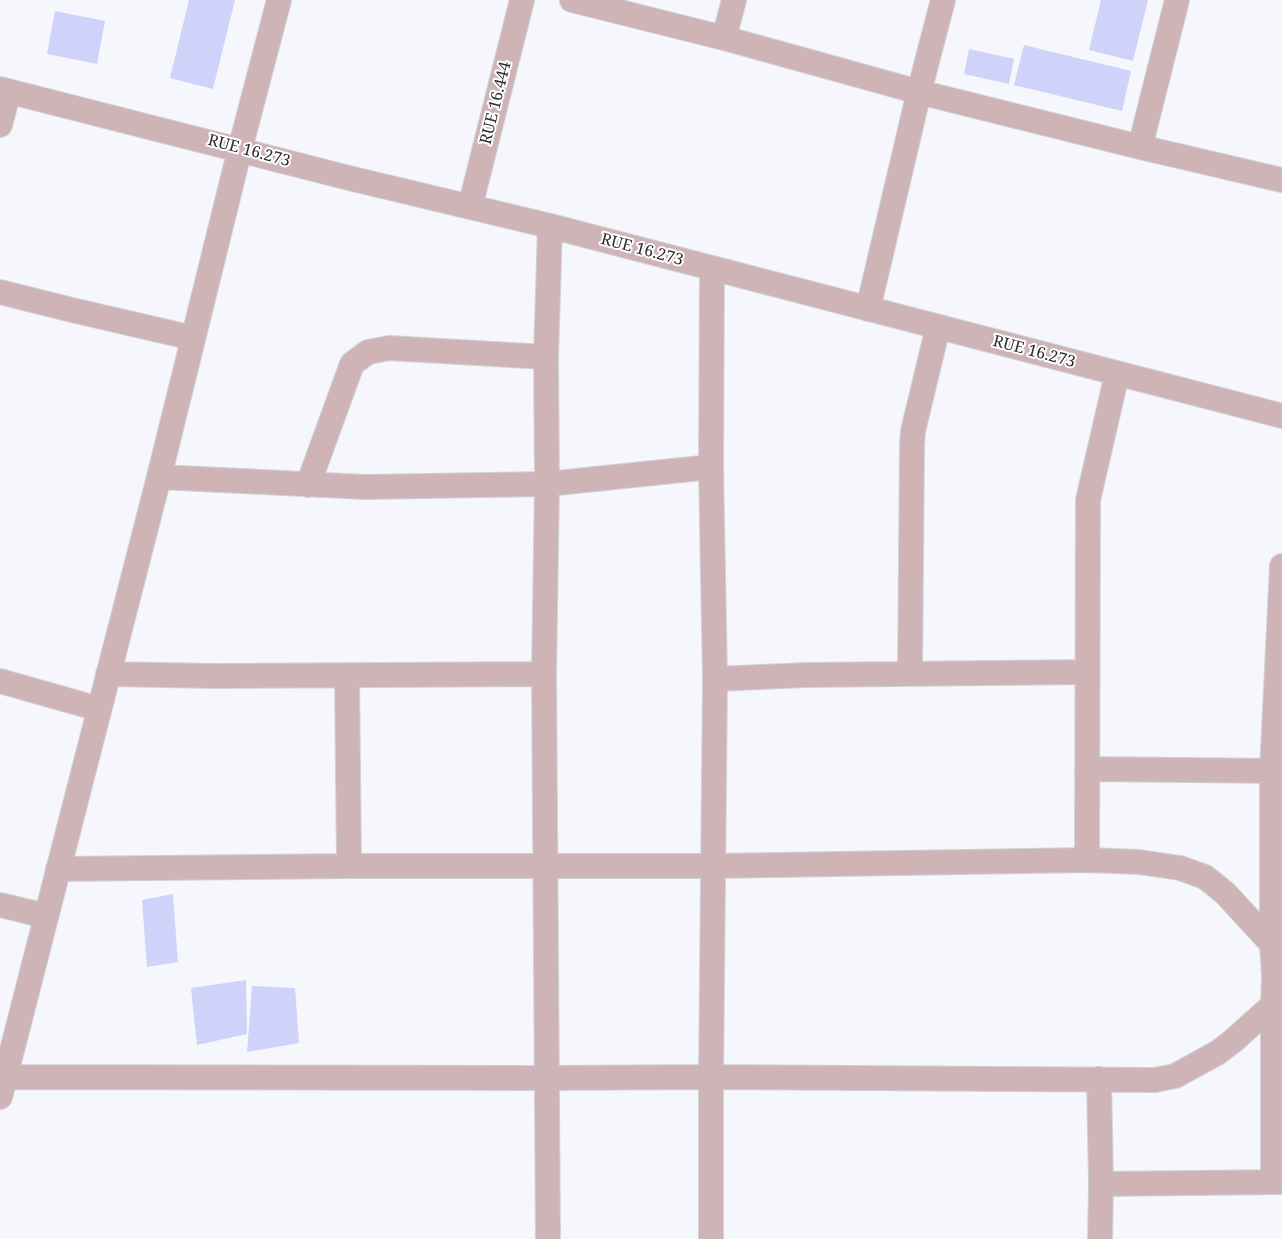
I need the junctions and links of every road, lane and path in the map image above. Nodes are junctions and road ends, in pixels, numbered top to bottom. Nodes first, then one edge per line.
1 (279, 0) edge
2 (522, 0) edge
3 (572, 0) edge
4 (734, 0) edge
5 (943, 0) edge
6 (1177, 0) edge
7 (724, 38) junction
8 (4, 90) edge
9 (919, 92) junction
10 (0, 125) edge
11 (1140, 148) junction
12 (240, 149) junction
13 (1282, 180) edge
14 (470, 207) junction
15 (550, 226) junction
16 (712, 268) junction
17 (0, 292) edge
18 (868, 309) junction
19 (938, 327) junction
20 (193, 338) junction
21 (546, 357) junction
22 (1117, 374) junction
23 (1282, 416) edge
24 (711, 466) junction
25 (159, 477) junction
26 (547, 484) junction
27 (308, 486) junction
28 (1282, 566) edge
29 (1086, 672) junction
30 (108, 674) junction
31 (544, 674) junction
32 (910, 674) junction
33 (347, 675) junction
34 (716, 679) junction
35 (0, 681) edge
36 (99, 709) junction
37 (1088, 769) junction
38 (1277, 771) edge
39 (1087, 860) junction
40 (349, 866) junction
41 (546, 866) junction
42 (714, 866) junction
43 (58, 870) junction
44 (0, 905) edge
45 (46, 916) junction
46 (1272, 944) junction
47 (1278, 975) edge
48 (1273, 1005) junction
49 (711, 1077) junction
50 (546, 1078) junction
51 (1099, 1079) junction
52 (2, 1087) edge
53 (1278, 1182) edge
54 (1101, 1184) junction
55 (548, 1239) edge
56 (711, 1239) edge
57 (1100, 1239) edge

1 - 12 street
2 - 14 street, RUE 16.444
3 - 7 street
4 - 7 street
5 - 9 street
6 - 11 street
7 - 9 street
8 - 10 street
8 - 12 street, RUE 16.273
9 - 11 street
9 - 18 street
11 - 13 street
12 - 14 street, RUE 16.273
12 - 20 street
14 - 15 street, RUE 16.273
15 - 16 street, RUE 16.273
15 - 21 street
16 - 18 street, RUE 16.273
16 - 24 street
17 - 20 street
18 - 19 street, RUE 16.273
19 - 22 street, RUE 16.273
19 - 32 street
20 - 25 street
21 - 26 street
21 - 27 street
22 - 23 street, RUE 16.273
22 - 29 street
24 - 26 street
24 - 34 street
25 - 27 street
25 - 30 street
26 - 27 street
26 - 31 street
28 - 38 street
29 - 32 street
29 - 37 street
30 - 33 street
30 - 36 street
31 - 33 street
31 - 41 street
32 - 34 street
33 - 40 street
34 - 42 street
35 - 36 street
36 - 43 street
37 - 38 street
37 - 39 street
38 - 46 street
39 - 42 street
39 - 46 street
40 - 41 street
40 - 43 street
41 - 42 street
41 - 50 street
42 - 49 street
43 - 45 street
44 - 45 street
45 - 52 street
46 - 47 street
47 - 48 street
48 - 51 street
48 - 53 street
49 - 50 street
49 - 51 street
49 - 56 street
50 - 52 street
50 - 55 street
51 - 54 street
53 - 54 street
54 - 57 street

